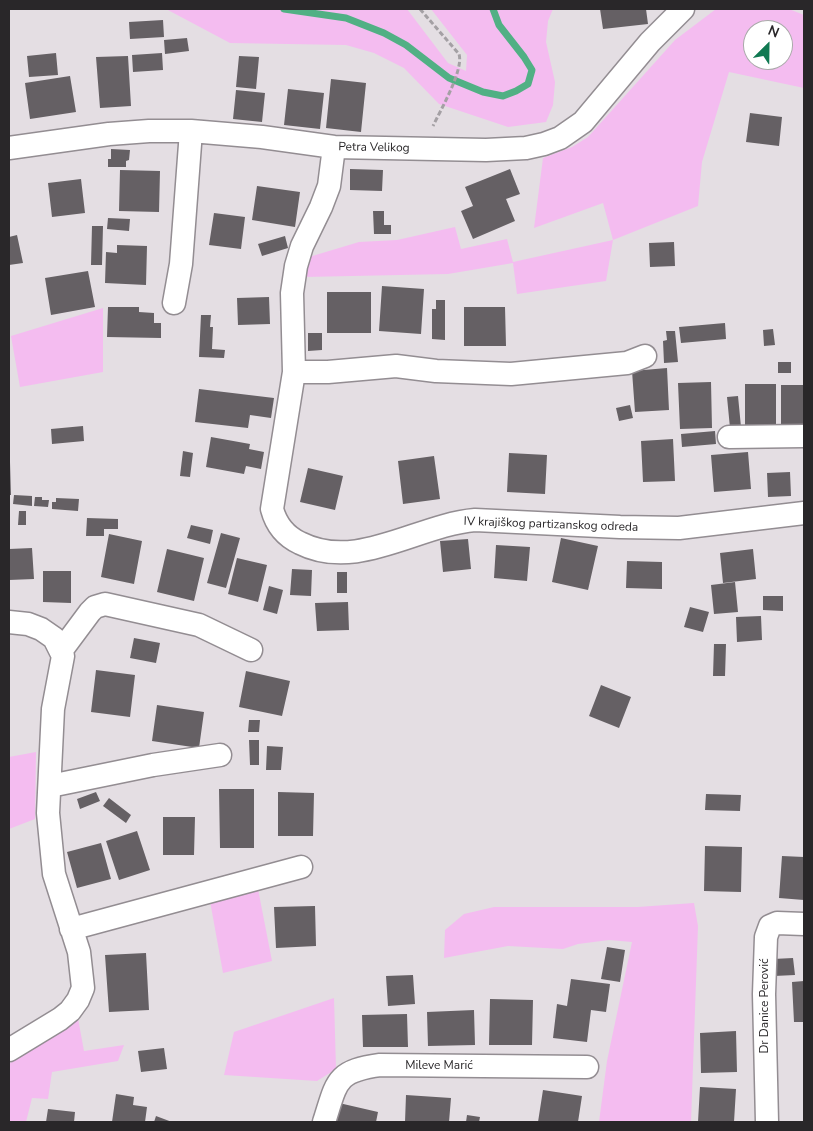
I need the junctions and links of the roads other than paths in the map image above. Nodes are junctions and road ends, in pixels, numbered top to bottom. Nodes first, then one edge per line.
1 (683, 9) edge
2 (191, 131) junction
3 (334, 147) junction
4 (9, 148) edge
5 (174, 302) dead end
6 (645, 356) dead end
7 (294, 372) junction
8 (804, 436) edge
9 (729, 437) dead end
10 (804, 513) edge
11 (9, 622) edge
12 (252, 650) dead end
13 (61, 651) junction
14 (220, 756) dead end
15 (50, 786) junction
16 (301, 867) dead end
17 (804, 924) edge
18 (71, 929) junction
19 (9, 1050) edge
20 (587, 1067) dead end
21 (324, 1122) edge
22 (767, 1122) edge

1 - 3 street, Petra Velikog
2 - 3 street, Petra Velikog
2 - 4 street, Petra Velikog
2 - 5 street
3 - 7 street, IV krajiškog partizanskog odreda
6 - 7 street
7 - 10 street, IV krajiškog partizanskog odreda
8 - 9 street
11 - 13 street
12 - 13 street
13 - 15 street
14 - 15 street
15 - 18 street
16 - 18 street
17 - 22 street, Dr Danice Perović
18 - 19 street
20 - 21 street, Mileve Marić

